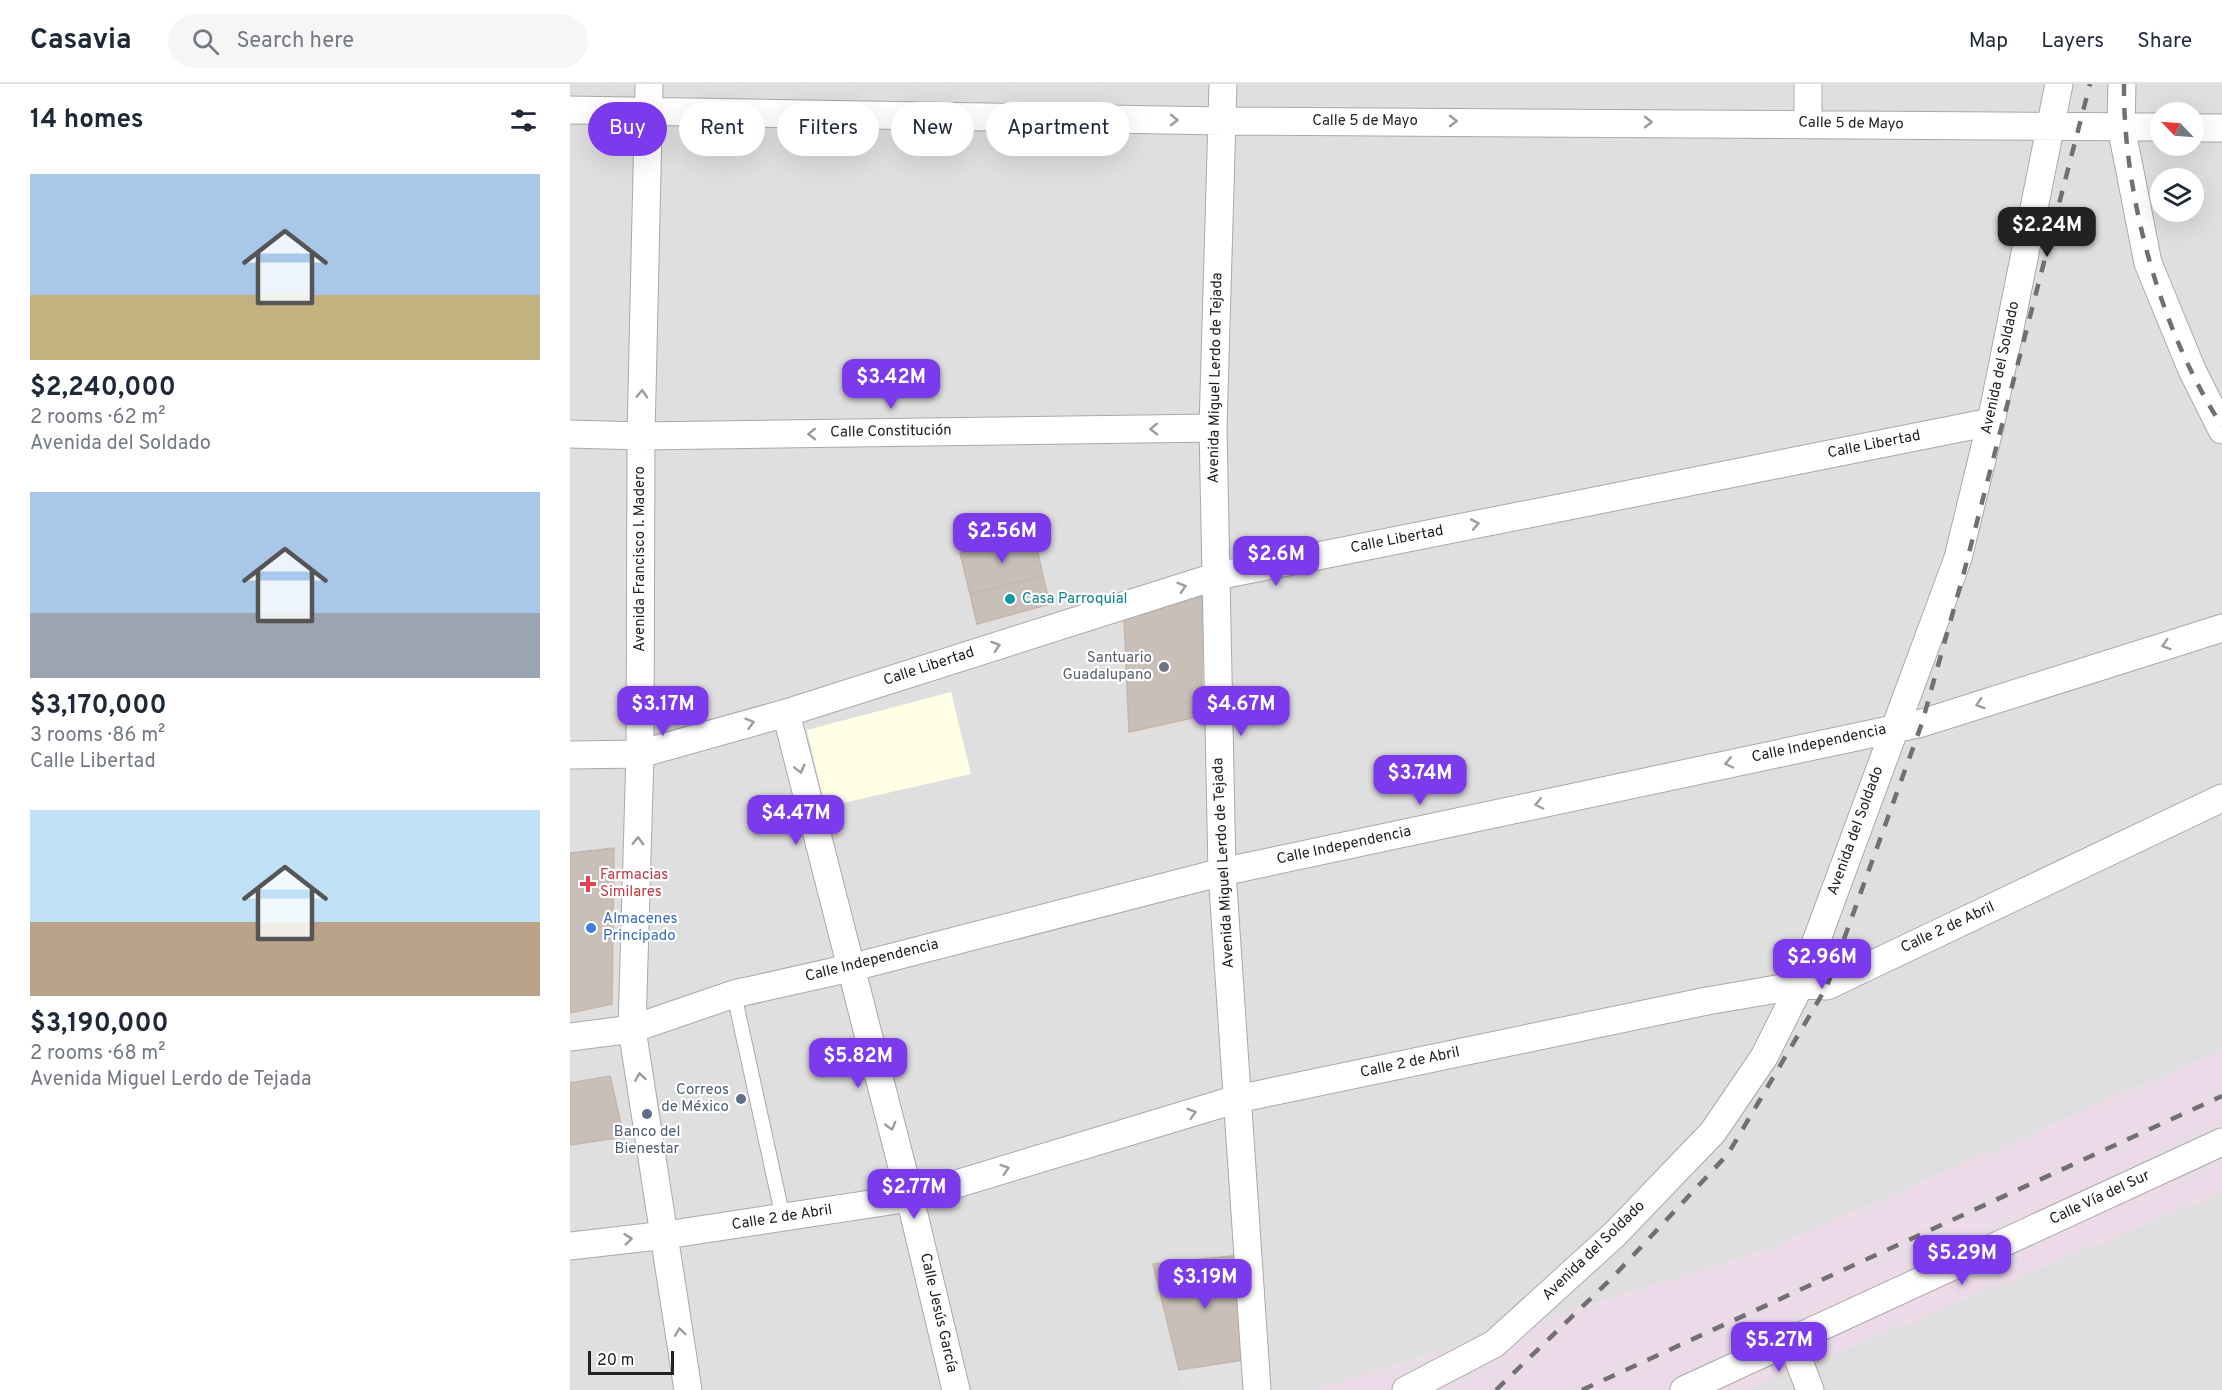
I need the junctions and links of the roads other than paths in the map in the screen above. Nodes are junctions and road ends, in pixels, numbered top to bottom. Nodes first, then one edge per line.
1 (1223, 84) edge
2 (1808, 84) edge
3 (2059, 84) edge
4 (2122, 84) edge
5 (649, 97) edge
6 (570, 110) edge
7 (1223, 120) junction
8 (1808, 123) junction
9 (2050, 126) junction
10 (2121, 126) junction
11 (2150, 127) edge
12 (2204, 128) edge
13 (2222, 128) edge
14 (1991, 422) junction
15 (1213, 428) junction
16 (2222, 430) edge
17 (570, 434) edge
18 (640, 436) junction
19 (1217, 576) junction
20 (2222, 628) edge
21 (786, 713) junction
22 (1894, 728) junction
23 (640, 754) junction
24 (570, 755) edge
25 (2222, 798) edge
26 (1222, 872) junction
27 (850, 968) junction
28 (1800, 986) junction
29 (734, 994) junction
30 (632, 1029) junction
31 (570, 1037) edge
32 (1237, 1099) junction
33 (2222, 1142) edge
34 (910, 1198) junction
35 (783, 1218) junction
36 (666, 1235) junction
37 (570, 1246) edge
38 (1791, 1340) junction
39 (688, 1390) edge
40 (956, 1390) edge
41 (1257, 1390) edge
42 (1406, 1390) edge
43 (1684, 1390) edge
44 (1810, 1390) edge

1 - 7 street, Avenida Miguel Lerdo de Tejada
2 - 8 street
3 - 9 street, Avenida del Soldado
4 - 10 street
5 - 6 street, Calle 5 de Mayo
5 -> 7 street, Calle 5 de Mayo
18 -> 5 street, Avenida Francisco I. Madero
7 -> 8 street, Calle 5 de Mayo
7 - 15 street, Avenida Miguel Lerdo de Tejada
8 - 9 street, Calle 5 de Mayo
9 - 10 street, Calle 5 de Mayo
9 - 14 street, Avenida del Soldado
10 - 11 street, Calle 5 de Mayo
10 - 16 street
12 - 13 street
19 -> 14 street, Calle Libertad
14 - 22 street, Avenida del Soldado
15 -> 18 street, Calle Constitución
15 - 19 street, Avenida Miguel Lerdo de Tejada
17 - 18 street, Calle Constitución
18 - 23 street, Avenida Francisco I. Madero
21 -> 19 street, Calle Libertad
19 - 26 street, Avenida Miguel Lerdo de Tejada
20 -> 22 street, Calle Independencia
23 -> 21 street, Calle Libertad
21 -> 27 street, Calle Jesús García
22 -> 26 street, Calle Independencia
22 - 28 street, Avenida del Soldado
23 - 24 street, Calle Libertad
30 -> 23 street, Avenida Francisco I. Madero
25 - 28 street, Calle 2 de Abril
26 - 27 street, Calle Independencia
26 - 32 street, Avenida Miguel Lerdo de Tejada
27 - 29 street, Calle Independencia
27 -> 34 street, Calle Jesús García
28 - 32 street, Calle 2 de Abril
28 - 42 street, Avenida del Soldado
29 - 30 street, Calle Independencia
29 - 35 lane
30 - 31 street, Calle Independencia
36 -> 30 street, Avenida Francisco I. Madero
34 -> 32 street, Calle 2 de Abril
32 - 41 street, Avenida Miguel Lerdo de Tejada
33 - 38 street, Calle Vía del Sur
34 - 35 street, Calle 2 de Abril
34 - 40 street, Calle Jesús García
35 - 36 street, Calle 2 de Abril
37 -> 36 street, Calle 2 de Abril
39 -> 36 street, Avenida Francisco I. Madero
38 - 43 street, Calle Vía del Sur
38 - 44 street

